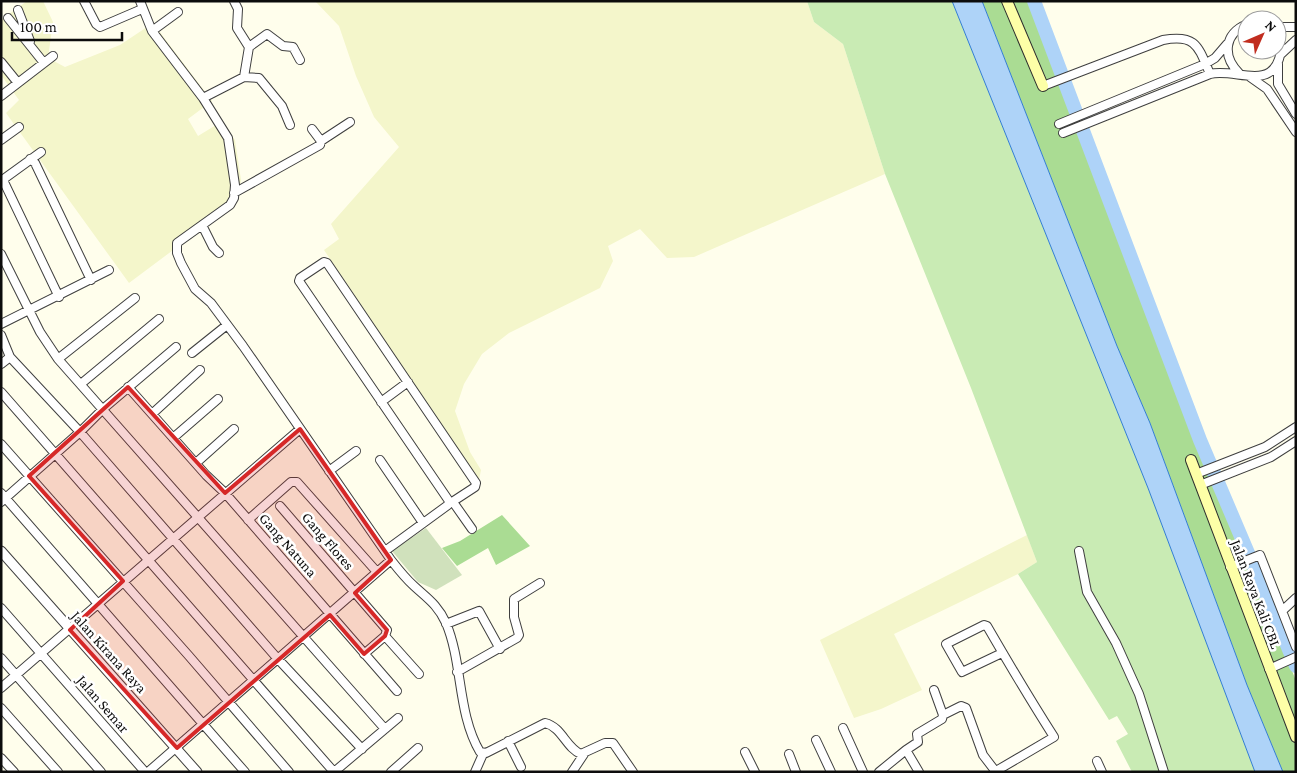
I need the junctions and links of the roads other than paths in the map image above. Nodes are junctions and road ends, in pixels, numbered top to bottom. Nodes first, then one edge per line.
1 (84, 1) edge
2 (234, 1) edge
3 (1007, 1) edge
4 (141, 5) edge
5 (18, 10) dead end
6 (178, 12) dead end
7 (8, 18) dead end
8 (152, 31) junction
9 (1237, 31) edge
10 (1227, 44) junction
11 (249, 47) junction
12 (33, 49) junction
13 (53, 56) dead end
14 (300, 60) dead end
15 (1279, 60) edge
16 (1, 62) edge
17 (44, 63) junction
18 (1206, 64) junction
19 (1278, 64) junction
20 (1239, 73) junction
21 (1210, 74) junction
22 (244, 77) junction
23 (1250, 77) junction
24 (18, 83) junction
25 (1043, 86) joint
26 (1, 96) edge
27 (203, 98) junction
28 (1296, 114) edge
29 (350, 122) dead end
30 (1059, 124) dead end
31 (290, 125) dead end
32 (19, 127) dead end
33 (312, 129) dead end
34 (1296, 132) edge
35 (1063, 134) dead end
36 (1, 140) edge
37 (321, 141) junction
38 (41, 152) dead end
39 (30, 160) junction
40 (2, 180) edge
41 (234, 193) junction
42 (202, 224) junction
43 (219, 253) dead end
44 (1, 254) edge
45 (109, 270) dead end
46 (91, 280) junction
47 (59, 297) junction
48 (134, 298) dead end
49 (28, 311) junction
50 (158, 319) dead end
51 (1, 324) edge
52 (227, 325) junction
53 (1, 334) edge
54 (176, 347) dead end
55 (192, 353) dead end
56 (10, 357) junction
57 (58, 359) junction
58 (1, 364) edge
59 (200, 370) dead end
60 (408, 382) junction
61 (82, 384) junction
62 (128, 387) junction
63 (1, 392) edge
64 (218, 399) dead end
65 (382, 402) junction
66 (103, 409) junction
67 (152, 414) junction
68 (1296, 427) edge
69 (234, 429) dead end
70 (300, 429) junction
71 (80, 432) junction
72 (174, 438) junction
73 (1296, 441) edge
74 (1, 444) edge
75 (356, 451) dead end
76 (54, 454) junction
77 (380, 460) dead end
78 (1190, 460) dead end
79 (196, 463) junction
80 (330, 471) junction
81 (1196, 474) junction
82 (29, 476) junction
83 (1200, 485) junction
84 (225, 493) junction
85 (3, 498) edge
86 (451, 503) junction
87 (280, 506) dead end
88 (198, 516) junction
89 (248, 520) junction
90 (423, 523) junction
91 (472, 529) dead end
92 (174, 538) junction
93 (1079, 550) dead end
94 (1, 551) edge
95 (385, 551) junction
96 (149, 560) junction
97 (391, 560) junction
98 (1230, 567) junction
99 (377, 572) junction
100 (123, 582) junction
101 (540, 583) dead end
102 (355, 593) junction
103 (1296, 598) edge
104 (99, 604) junction
105 (1, 608) edge
106 (1282, 611) junction
107 (330, 615) junction
108 (446, 624) junction
109 (70, 630) junction
110 (303, 636) junction
111 (385, 636) junction
112 (1296, 647) edge
113 (500, 649) junction
114 (1002, 653) junction
115 (41, 654) junction
116 (364, 654) junction
117 (1296, 657) edge
118 (1, 658) edge
119 (277, 658) junction
120 (1269, 669) junction
121 (457, 672) junction
122 (419, 674) dead end
123 (16, 675) junction
124 (252, 680) junction
125 (1, 688) edge
126 (934, 690) dead end
127 (396, 691) dead end
128 (228, 702) junction
129 (1, 708) edge
130 (943, 715) junction
131 (398, 718) dead end
132 (204, 724) junction
133 (842, 728) dead end
134 (385, 729) junction
135 (1296, 737) edge
136 (816, 740) dead end
137 (508, 741) junction
138 (177, 748) junction
139 (418, 748) dead end
140 (362, 749) junction
141 (906, 750) junction
142 (745, 752) dead end
143 (483, 754) junction
144 (584, 754) junction
145 (788, 754) dead end
146 (1, 758) edge
147 (1097, 761) dead end
148 (521, 767) dead end
149 (14, 772) edge
150 (58, 772) edge
151 (101, 772) edge
152 (147, 772) edge
153 (197, 772) edge
154 (245, 772) edge
155 (289, 772) edge
156 (334, 772) edge
157 (391, 772) edge
158 (475, 772) edge
159 (572, 772) edge
160 (633, 772) edge
161 (754, 772) edge
162 (796, 772) edge
163 (831, 772) edge
164 (863, 772) edge
165 (879, 772) edge
166 (919, 772) edge
167 (996, 772) edge
168 (1102, 772) edge
169 (1164, 772) edge

1 - 4 street
2 - 11 street
3 - 25 main road
4 - 8 street
5 - 12 street
6 - 8 street
7 - 12 street
8 - 27 street
9 - 10 street
10 - 18 street
10 - 20 street
11 - 14 street
11 - 22 street
12 - 17 street
13 - 17 street
15 - 19 street
16 - 24 street
17 - 24 street
18 - 21 street
18 - 25 street
18 - 30 street
19 - 23 street
19 - 28 street
20 - 21 street
20 - 23 street
21 - 35 street
22 - 27 street
22 - 31 street
23 - 34 street
24 - 26 street
27 - 41 street
29 - 37 street
32 - 36 street
33 - 37 street
37 - 41 street
38 - 39 street
39 - 40 street
39 - 46 street
40 - 47 street
41 - 42 street
42 - 43 street
42 - 52 street
44 - 49 street
45 - 46 street
46 - 47 street
47 - 49 street
48 - 57 street
49 - 51 street
49 - 57 street
50 - 61 street
52 - 55 street
52 - 70 street
53 - 56 street
54 - 62 street
56 - 58 street
56 - 71 street
57 - 61 street
59 - 67 street
60 - 65 street
60 - 65 street
60 - 86 street
61 - 66 street
62 - 66 street
62 - 67 street, Gang Natuna
63 - 76 street
64 - 72 street
65 - 86 street
66 - 71 street
66 - 88 street
67 - 72 street, Gang Natuna
68 - 81 street
69 - 79 street
70 - 80 street
70 - 84 street
71 - 76 street
71 - 92 street
72 - 79 street, Gang Natuna
73 - 83 street
74 - 82 street
75 - 80 street
76 - 82 street
76 - 96 street
77 - 90 street
78 - 81 main road, Jalan Raya Kali CBL
79 - 84 street, Gang Natuna
80 - 95 street
81 - 83 main road, Jalan Raya Kali CBL
82 - 85 street
82 - 100 street
83 - 98 main road, Jalan Raya Kali CBL
84 - 88 street
84 - 89 street, Gang Natuna
85 - 104 street
86 - 90 street
86 - 91 street
87 - 102 street, Gang Flores
88 - 92 street
88 - 110 street
89 - 99 street
89 - 107 street, Gang Natuna
90 - 95 street
92 - 96 street
92 - 119 street
93 - 169 street
94 - 109 street, Jalan Kirana Raya
95 - 97 street
96 - 100 street
96 - 124 street
97 - 99 street
97 - 108 street
98 - 106 street
98 - 120 main road, Jalan Raya Kali CBL
99 - 102 street
100 - 104 street
100 - 128 street
101 - 113 street
102 - 107 street
102 - 111 street, Gang Flores
103 - 106 street
104 - 109 street
104 - 132 street
105 - 115 street, Jalan Semar
106 - 112 street
107 - 110 street
107 - 116 street, Gang Natuna
108 - 113 street
108 - 121 street
109 - 115 street
109 - 138 street, Jalan Kirana Raya
110 - 119 street
110 - 134 street
111 - 116 street
111 - 122 street
113 - 121 street
114 - 114 street
114 - 167 street
115 - 123 street
115 - 152 street, Jalan Semar
116 - 127 street, Gang Natuna
117 - 120 street
118 - 123 street
119 - 124 street
119 - 140 street
120 - 135 main road, Jalan Raya Kali CBL
121 - 143 street
123 - 125 street
123 - 151 street
124 - 128 street
124 - 156 street
126 - 130 street
128 - 132 street
128 - 155 street
129 - 150 street
130 - 141 street
130 - 167 street
131 - 134 street
132 - 138 street
132 - 154 street
133 - 164 street
134 - 140 street
136 - 163 street
137 - 143 street
137 - 144 street
137 - 148 street
138 - 152 street
138 - 153 street, Jalan Kirana Raya
139 - 157 street
140 - 156 street
141 - 165 street
141 - 166 street
142 - 161 street
143 - 158 street
144 - 159 street
144 - 160 street
145 - 162 street
146 - 149 street
147 - 168 street

